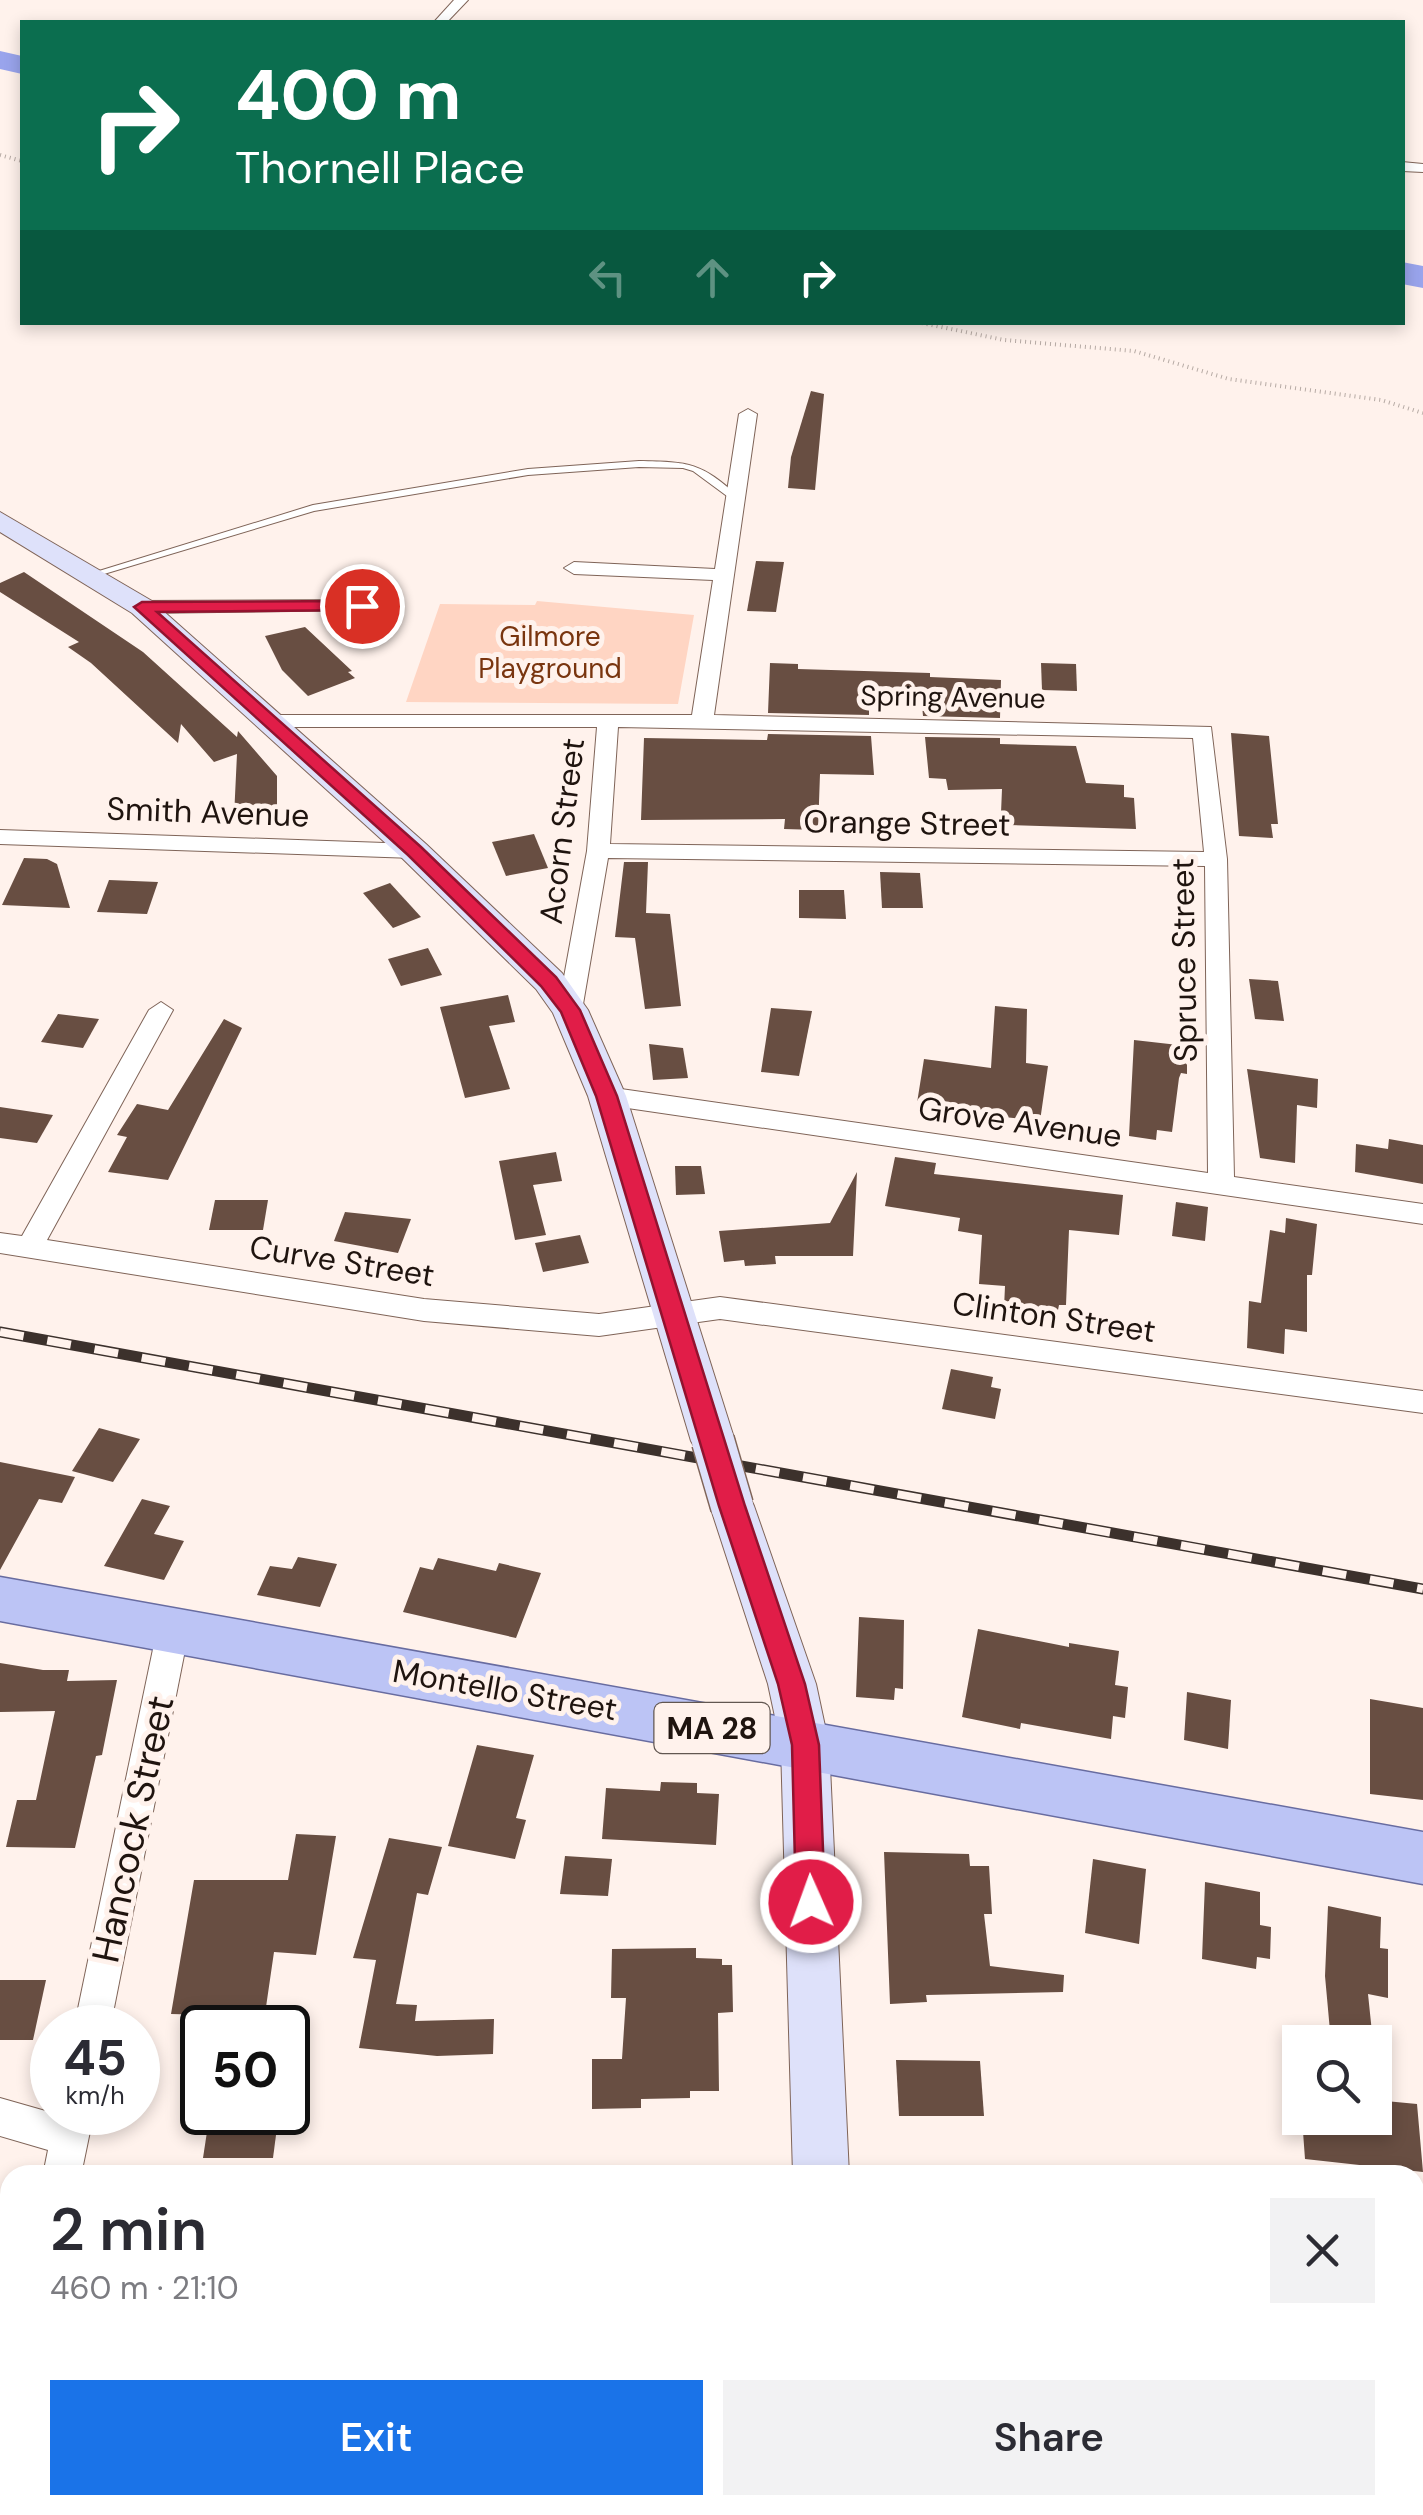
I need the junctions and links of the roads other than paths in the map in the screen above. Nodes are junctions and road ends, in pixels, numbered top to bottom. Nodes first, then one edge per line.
1 (461, 0) edge
2 (442, 20) edge
3 (748, 414) dead end
4 (734, 497) junction
5 (0, 520) edge
6 (574, 568) dead end
7 (90, 575) junction
8 (724, 575) junction
9 (362, 606) dead end
10 (142, 607) junction
11 (608, 719) junction
12 (270, 721) junction
13 (702, 721) junction
14 (1203, 732) joint
15 (0, 837) edge
16 (414, 851) junction
17 (598, 851) junction
18 (1216, 859) junction
19 (161, 1010) dead end
20 (570, 1010) junction
21 (607, 1096) junction
22 (1221, 1186) junction
23 (1423, 1214) edge
24 (0, 1242) edge
25 (29, 1248) junction
26 (674, 1314) junction
27 (1423, 1402) edge
28 (0, 1599) edge
29 (174, 1630) junction
30 (805, 1745) junction
31 (1423, 1858) edge
32 (97, 2005) edge
33 (0, 2117) edge
34 (30, 2120) edge
35 (70, 2135) edge
36 (64, 2165) edge
37 (821, 2165) edge

1 - 2 street
3 - 4 street
4 - 7 lane
4 - 8 street
5 - 7 main road
6 - 8 street
7 - 10 main road
8 - 13 street
9 - 10 street
10 - 12 main road
11 - 12 street, Spring Avenue
11 - 13 street, Spring Avenue
11 - 17 street, Acorn Street
12 - 16 main road
13 - 14 street, Spring Avenue
14 - 18 street, Spruce Street
15 - 16 street, Smith Avenue
16 - 20 main road
17 - 18 street, Orange Street
17 - 20 street, Acorn Street
18 - 22 street, Spruce Street
19 - 25 street
20 - 21 main road
21 - 22 street, Grove Avenue
21 - 26 main road
22 - 23 street, Grove Avenue
24 - 25 street, Curve Street
25 - 26 street, Curve Street
26 - 27 street, Clinton Street
26 - 30 main road, bridge
28 - 29 main road, Montello Street / MA 28
29 - 30 main road, Montello Street / MA 28
29 - 32 street, Hancock Street
30 - 31 main road, Montello Street / MA 28
30 - 37 main road
33 - 34 street
35 - 36 street

